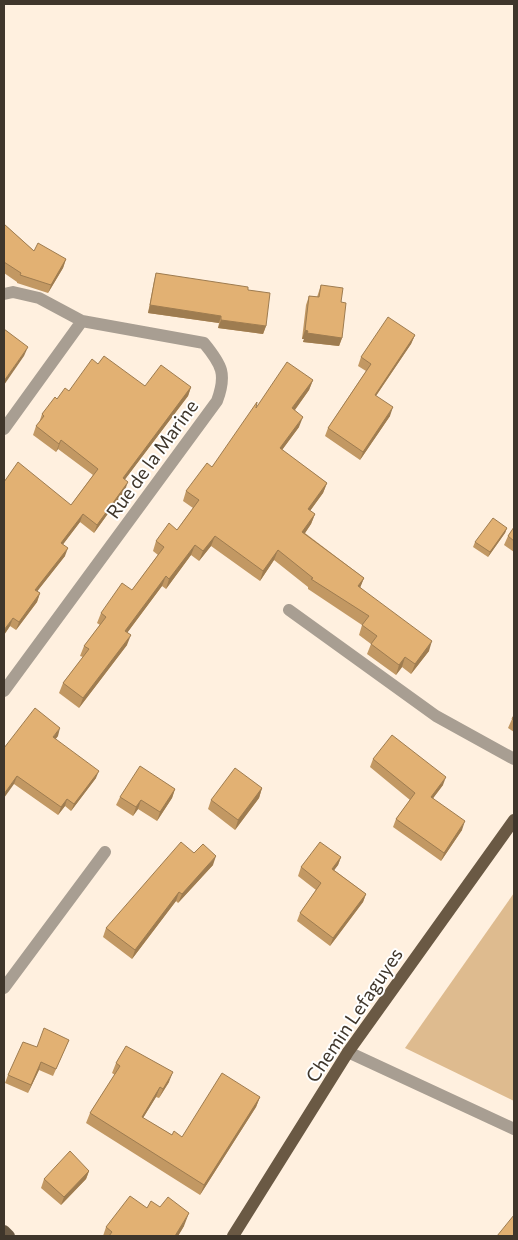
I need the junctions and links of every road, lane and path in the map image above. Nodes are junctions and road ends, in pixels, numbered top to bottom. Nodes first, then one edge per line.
1 (4, 294) edge
2 (82, 321) junction
3 (4, 428) edge
4 (288, 610) dead end
5 (4, 691) edge
6 (514, 759) edge
7 (514, 820) edge
8 (105, 852) dead end
9 (4, 988) edge
10 (348, 1052) junction
11 (514, 1128) edge
12 (4, 1231) edge
13 (9, 1236) edge
14 (233, 1236) edge

1 - 2 street, Rue de la Marine
2 - 3 street
2 - 5 street, Rue de la Marine
4 - 6 street
7 - 10 main road, Chemin Lefaguyes
8 - 9 street
10 - 11 street
10 - 14 main road, Chemin Lefaguyes
12 - 13 main road

